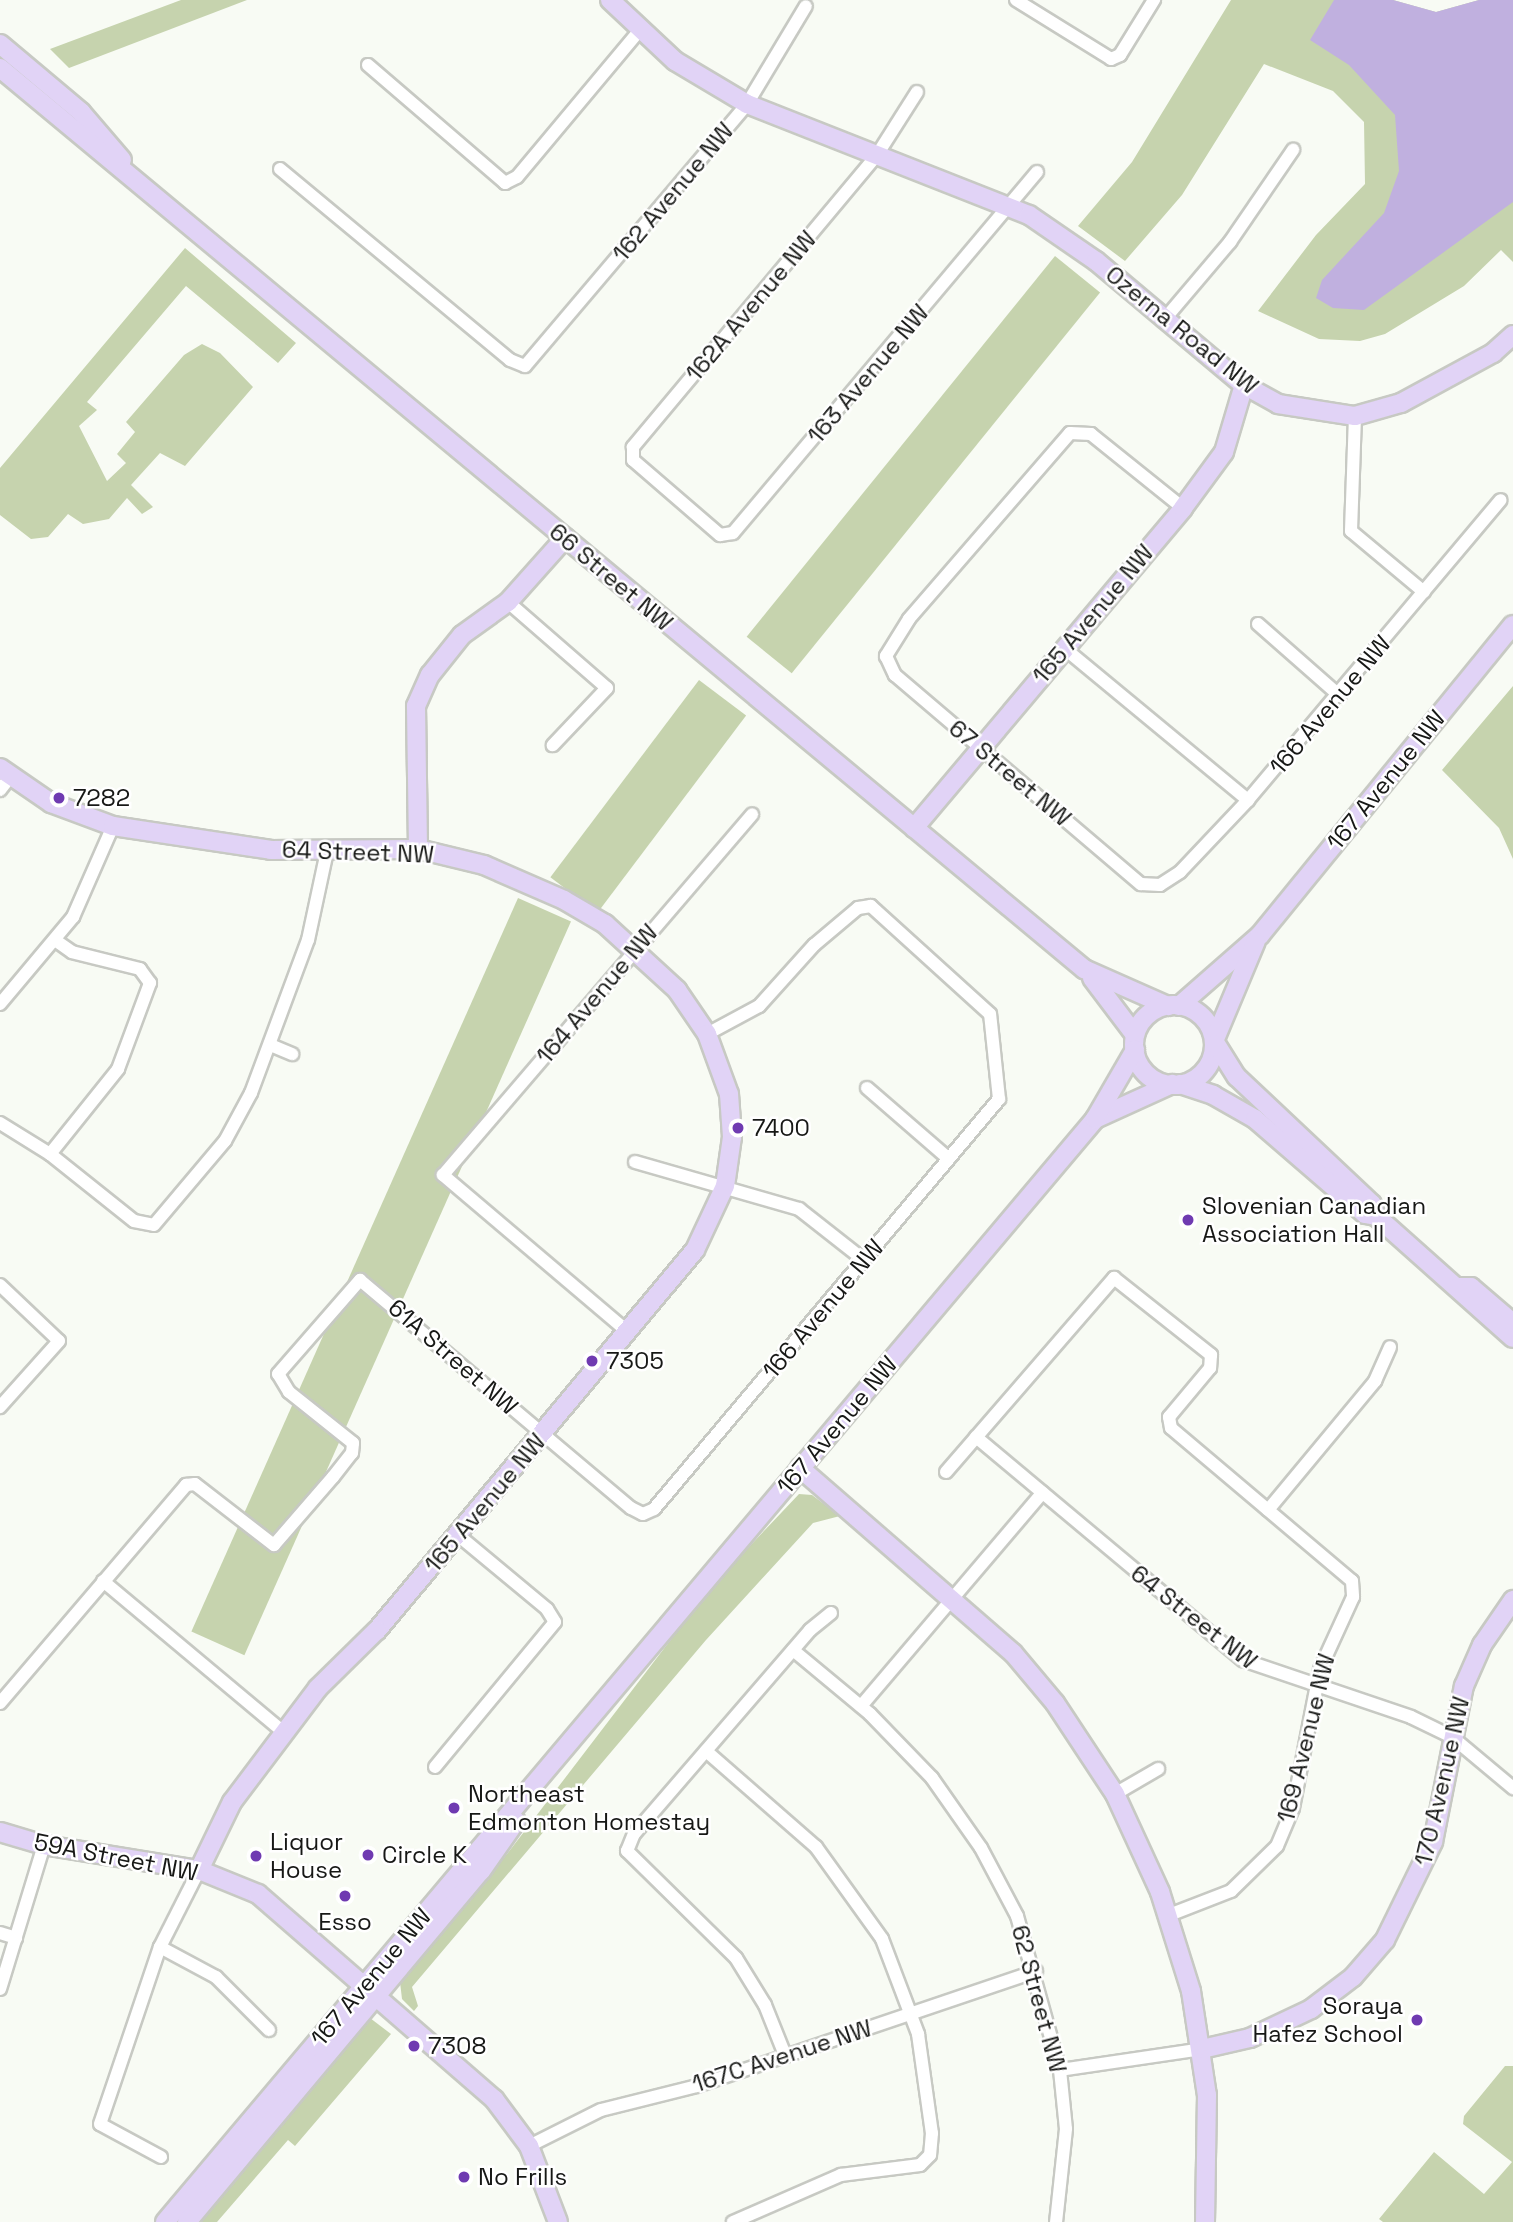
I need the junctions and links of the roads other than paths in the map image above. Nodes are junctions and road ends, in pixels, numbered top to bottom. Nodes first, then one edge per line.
1 (610, 0) edge
2 (1016, 0) edge
3 (1154, 0) edge
4 (806, 6) dead end
5 (639, 31) junction
6 (0, 44) edge
7 (368, 65) dead end
8 (0, 68) edge
9 (917, 92) dead end
10 (747, 104) junction
11 (1293, 150) dead end
12 (877, 155) junction
13 (280, 169) dead end
14 (1037, 172) dead end
15 (136, 180) junction
16 (1012, 206) junction
17 (1163, 321) junction
18 (1513, 335) edge
19 (1244, 385) junction
20 (1355, 416) junction
21 (1501, 500) dead end
22 (1183, 508) junction
23 (720, 535) joint
24 (565, 538) junction
25 (1424, 592) junction
26 (508, 602) junction
27 (1258, 624) dead end
28 (1513, 625) edge
29 (1064, 648) junction
30 (1340, 696) junction
31 (553, 745) dead end
32 (980, 747) junction
33 (4, 778) edge
34 (1248, 800) junction
35 (752, 814) dead end
36 (113, 826) junction
37 (914, 828) junction
38 (418, 849) junction
39 (327, 851) junction
40 (1141, 884) joint
41 (1260, 935) junction
42 (55, 940) junction
43 (634, 949) junction
44 (1088, 972) junction
45 (0, 1004) edge
46 (1173, 1006) junction
47 (708, 1034) junction
48 (1215, 1041) junction
49 (1135, 1043) junction
50 (272, 1046) junction
51 (292, 1054) dead end
52 (1176, 1084) junction
53 (867, 1088) dead end
54 (732, 1118) joint
55 (1095, 1119) junction
56 (0, 1123) edge
57 (50, 1154) junction
58 (949, 1159) junction
59 (635, 1162) dead end
60 (725, 1186) junction
61 (1376, 1216) junction
62 (864, 1261) junction
63 (0, 1285) edge
64 (1458, 1287) junction
65 (1513, 1323) edge
66 (628, 1332) junction
67 (1513, 1338) edge
68 (1390, 1347) dead end
69 (0, 1407) edge
70 (543, 1434) junction
71 (976, 1437) junction
72 (800, 1468) junction
73 (946, 1472) dead end
74 (1042, 1493) junction
75 (1268, 1510) junction
76 (643, 1514) joint
77 (458, 1535) junction
78 (103, 1581) junction
79 (953, 1597) junction
80 (1511, 1606) edge
81 (831, 1613) dead end
82 (793, 1650) junction
83 (1316, 1687) junction
84 (0, 1703) edge
85 (861, 1706) junction
86 (285, 1733) junction
87 (1452, 1737) junction
88 (706, 1751) junction
89 (435, 1767) dead end
90 (1158, 1769) dead end
91 (1513, 1788) edge
92 (1115, 1794) junction
93 (0, 1832) edge
94 (44, 1845) junction
95 (199, 1870) junction
96 (1169, 1915) junction
97 (0, 1933) edge
98 (16, 1938) junction
99 (160, 1947) junction
100 (1036, 1971) junction
101 (0, 1989) edge
102 (369, 1991) junction
103 (912, 2013) junction
104 (269, 2030) dead end
105 (1202, 2049) junction
106 (785, 2055) junction
107 (1060, 2070) junction
108 (529, 2146) junction
109 (161, 2157) dead end
110 (753, 2218) edge
111 (165, 2222) edge
112 (187, 2222) edge
113 (558, 2222) edge
114 (733, 2222) edge
115 (1056, 2222) edge
116 (1205, 2222) edge

1 - 5 street, Ozerna Road NW
2 - 3 street
4 - 10 street, 162 Avenue NW
5 - 7 street
5 - 10 street, Ozerna Road NW
6 - 15 street, 66 Street NW
8 - 15 street, 66 Street NW
9 - 12 street
10 - 12 street, Ozerna Road NW
10 - 13 street, 162 Avenue NW
11 - 17 street
12 - 16 street, Ozerna Road NW
12 - 23 street, 162A Avenue NW
14 - 16 street
15 - 24 street, 66 Street NW
16 - 17 street, Ozerna Road NW
16 - 23 street, 163 Avenue NW
17 - 19 street, Ozerna Road NW
18 - 20 street, Ozerna Road NW
19 - 20 street, Ozerna Road NW
19 - 22 street, 165 Avenue NW
20 - 25 street
21 - 25 street, 166 Avenue NW
22 - 29 street, 165 Avenue NW
22 - 32 street, 67 Street NW
24 - 26 street
24 - 37 street, 66 Street NW
25 - 30 street, 166 Avenue NW
26 - 31 street
26 - 38 street
27 - 30 street
28 - 41 street, 167 Avenue NW
29 - 32 street, 165 Avenue NW
29 - 34 street
30 - 34 street, 166 Avenue NW
32 - 37 street, 165 Avenue NW
32 - 40 street, 67 Street NW
33 - 36 street, 64 Street NW
34 - 40 street, 166 Avenue NW
35 - 43 street, 164 Avenue NW
36 - 39 street, 64 Street NW
36 - 42 street
37 - 44 street, 66 Street NW
38 - 39 street, 64 Street NW
38 - 43 street, 64 Street NW
39 - 50 street
41 - 46 street, 167 Avenue NW
41 - 48 street, 167 Avenue NW
42 - 45 street
42 - 57 street
43 - 47 street, 64 Street NW
43 - 66 street, 164 Avenue NW
44 - 46 street, 66 Street NW
44 - 49 street, 66 Street NW
46 - 48 street
46 - 49 street
47 - 54 street, 64 Street NW
47 - 58 street, 166 Avenue NW
48 - 52 street
48 - 61 street
49 - 52 street
49 - 55 street, 167 Avenue NW
50 - 51 street
50 - 57 street
52 - 55 street, 167 Avenue NW
52 - 61 street
53 - 58 street
54 - 60 street, 165 Avenue NW
55 - 72 street, 167 Avenue NW
56 - 57 street
58 - 62 street, 166 Avenue NW
59 - 60 street
60 - 62 street
60 - 66 street, 165 Avenue NW
61 - 64 street
62 - 76 street, 166 Avenue NW
63 - 69 street
64 - 65 street
64 - 67 street
66 - 70 street, 165 Avenue NW
68 - 75 street
70 - 76 street, 61A Street NW
70 - 77 street, 165 Avenue NW
70 - 78 street, 61A Street NW
71 - 73 street
71 - 74 street, 64 Street NW
71 - 75 street
72 - 79 street
72 - 102 street, 167 Avenue NW
74 - 79 street
74 - 83 street, 64 Street NW
75 - 83 street, 169 Avenue NW
77 - 86 street, 165 Avenue NW
77 - 89 street
78 - 84 street
78 - 86 street
79 - 85 street
79 - 92 street
80 - 87 street, 170 Avenue NW
81 - 82 street
82 - 85 street, 62 Street NW
82 - 88 street
83 - 87 street, 64 Street NW
83 - 96 street, 169 Avenue NW
85 - 100 street, 62 Street NW
86 - 95 street, 165 Avenue NW
87 - 91 street, 64 Street NW
87 - 105 street, 170 Avenue NW
88 - 103 street
88 - 106 street
90 - 92 street
92 - 96 street
93 - 94 street, 59A Street NW
94 - 95 street, 59A Street NW
94 - 98 street
95 - 99 street
95 - 102 street, 59A Street NW
96 - 105 street
97 - 98 street
98 - 101 street
99 - 104 street
99 - 109 street
100 - 103 street, 167C Avenue NW
100 - 107 street, 62 Street NW
102 - 108 street, 59A Street NW
102 - 111 street, 167 Avenue NW
102 - 112 street, 167 Avenue NW
103 - 106 street, 167C Avenue NW
103 - 110 street
105 - 107 street, 170 Avenue NW
105 - 116 street
106 - 108 street, 167C Avenue NW
107 - 115 street, 62 Street NW
108 - 113 street, 59A Street NW
110 - 114 street

